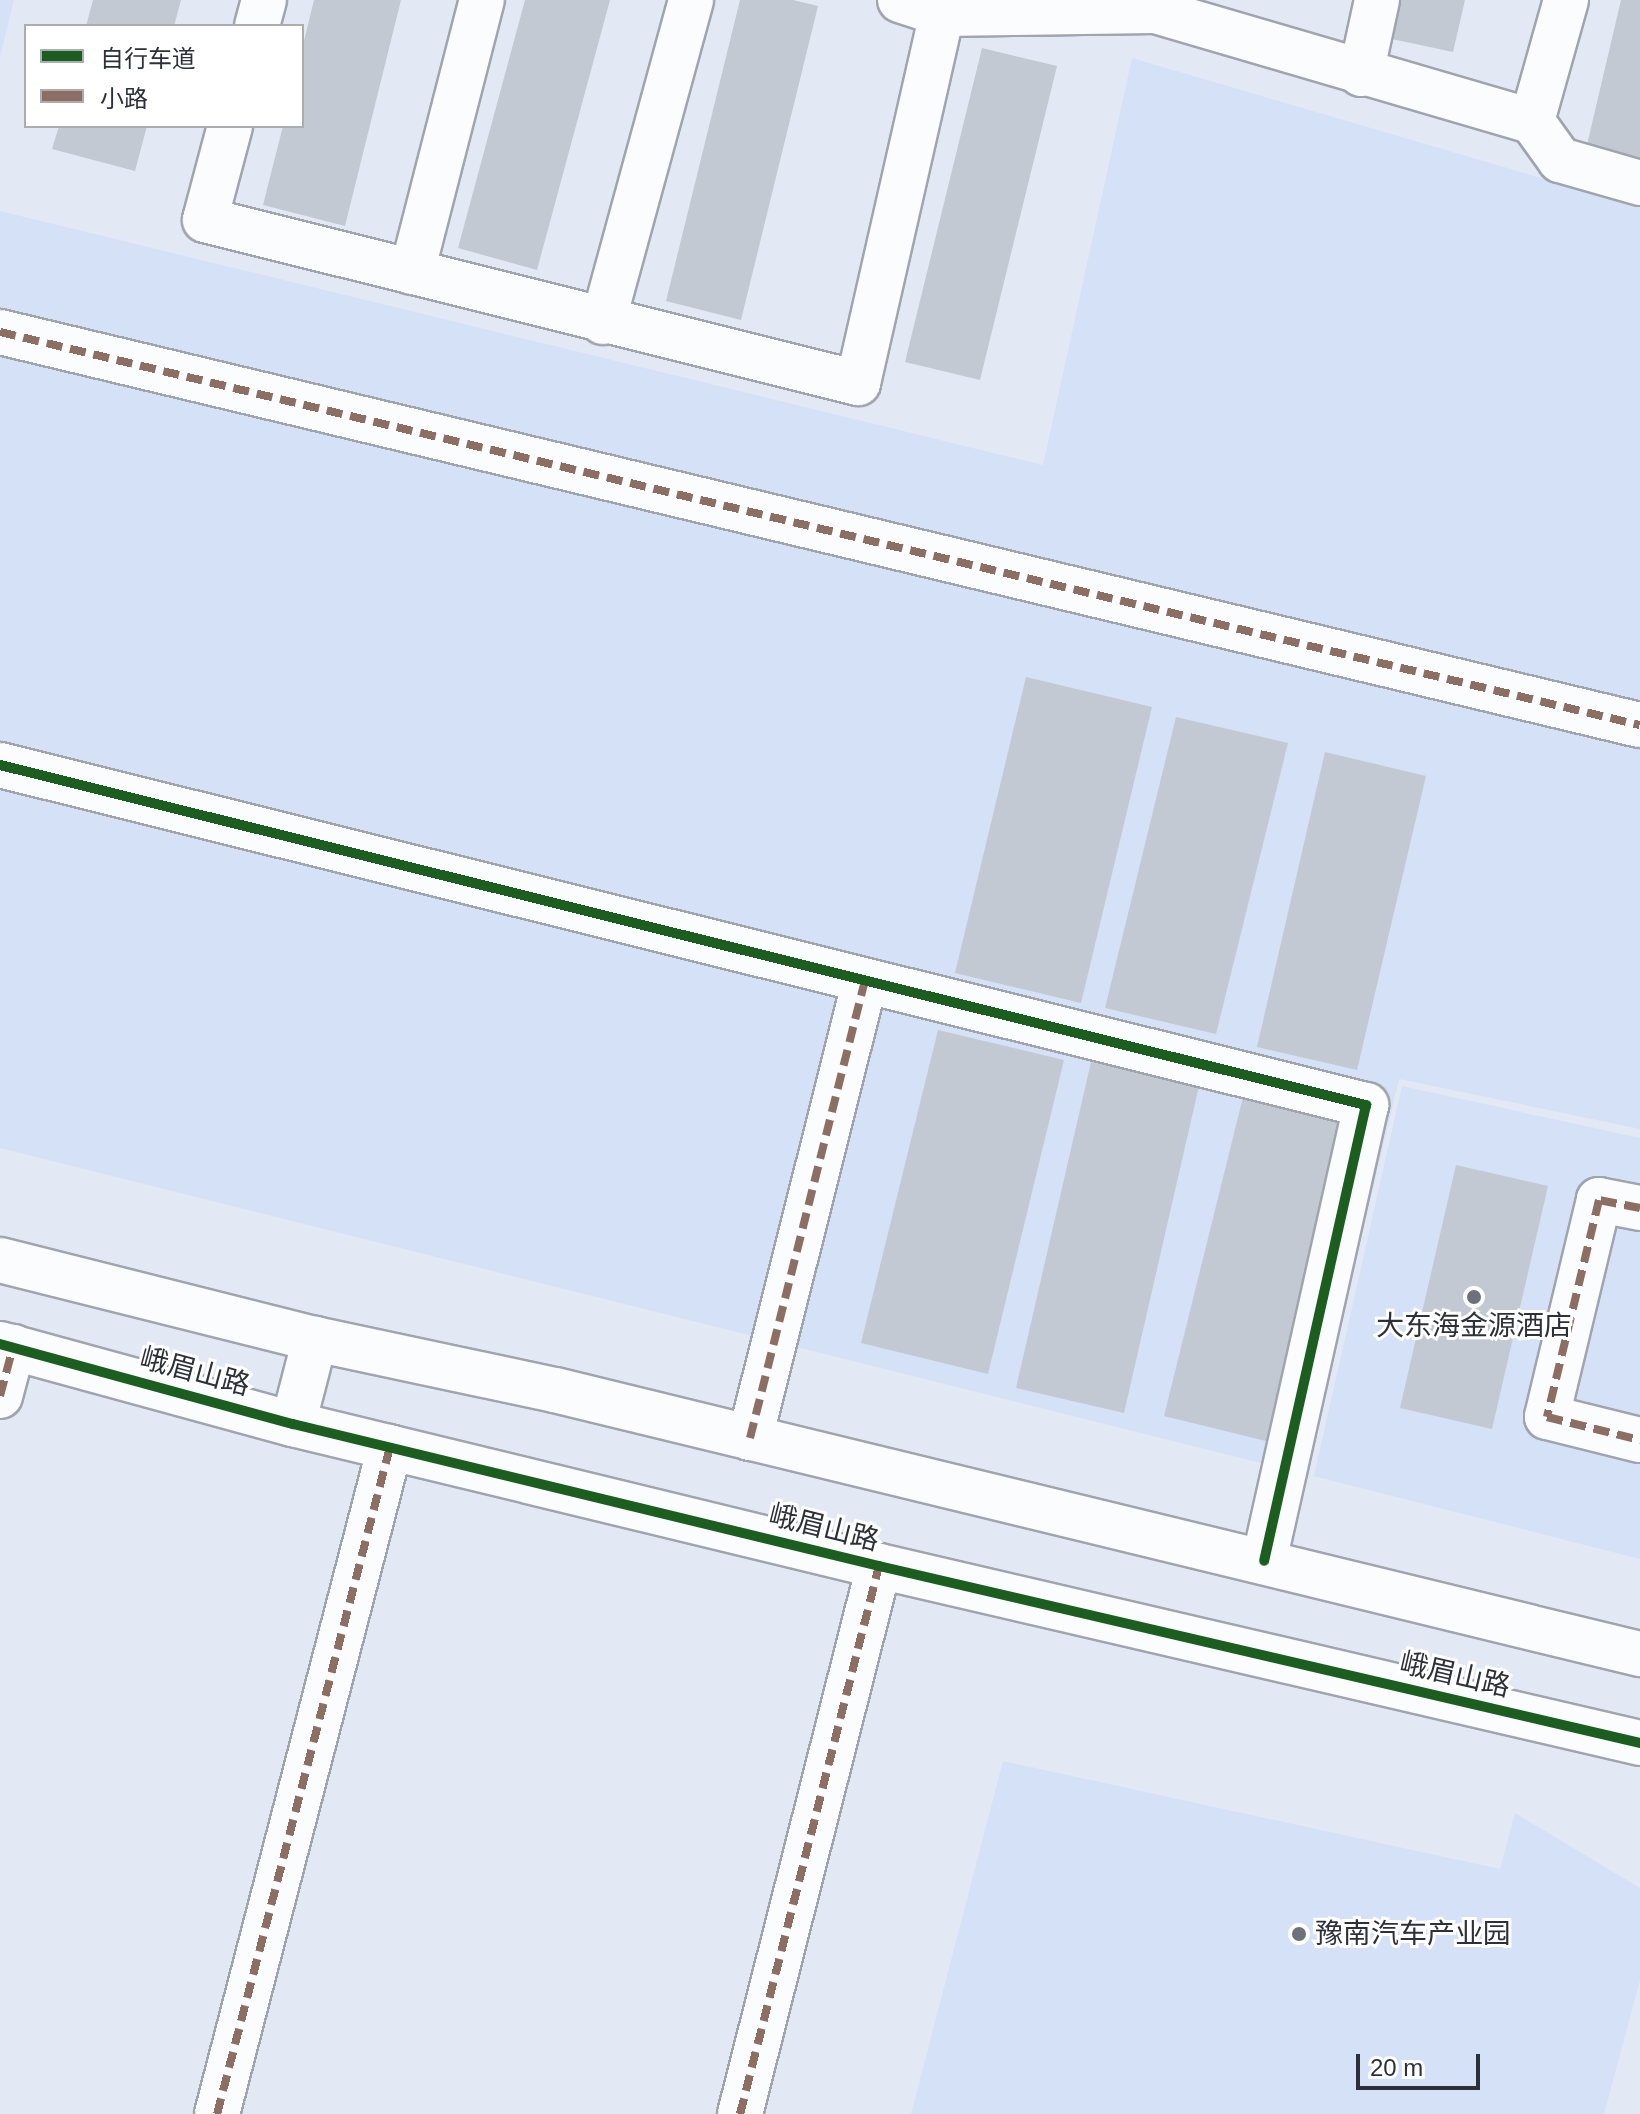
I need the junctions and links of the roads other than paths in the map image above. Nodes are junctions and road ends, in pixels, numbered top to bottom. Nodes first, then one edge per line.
1 (264, 0) edge
2 (482, 0) edge
3 (691, 0) edge
4 (900, 0) edge
5 (1377, 0) edge
6 (1566, 0) edge
7 (942, 14) junction
8 (258, 24) edge
9 (1361, 74) junction
10 (1532, 121) junction
11 (229, 128) edge
12 (1640, 183) edge
13 (412, 272) junction
14 (603, 322) junction
15 (0, 332) edge
16 (1640, 725) edge
17 (0, 765) edge
18 (864, 983) junction
19 (1640, 1208) edge
20 (0, 1260) edge
21 (315, 1339) junction
22 (7, 1346) edge
23 (0, 1396) edge
24 (293, 1424) junction
25 (750, 1438) junction
26 (1640, 1440) edge
27 (390, 1447) junction
28 (1264, 1561) junction
29 (879, 1566) junction
30 (1640, 1654) edge
31 (1640, 1743) edge
32 (217, 2114) edge
33 (740, 2114) edge

1 - 8 street
2 - 13 street
3 - 14 street
4 - 7 street
5 - 9 street
6 - 10 street
7 - 9 street
7 - 14 street
9 - 10 street
10 - 12 street
11 - 13 street
13 - 14 street
15 - 16 street
17 - 18 street
18 - 25 street
18 - 28 street
19 - 26 street
20 - 21 street
21 - 24 street
21 - 25 street
22 - 23 street
22 - 24 street, 峨眉山路
24 - 27 street, 峨眉山路
25 - 28 street
27 - 29 street, 峨眉山路
27 - 32 street
28 - 30 street
29 - 31 street, 峨眉山路
29 - 33 street

